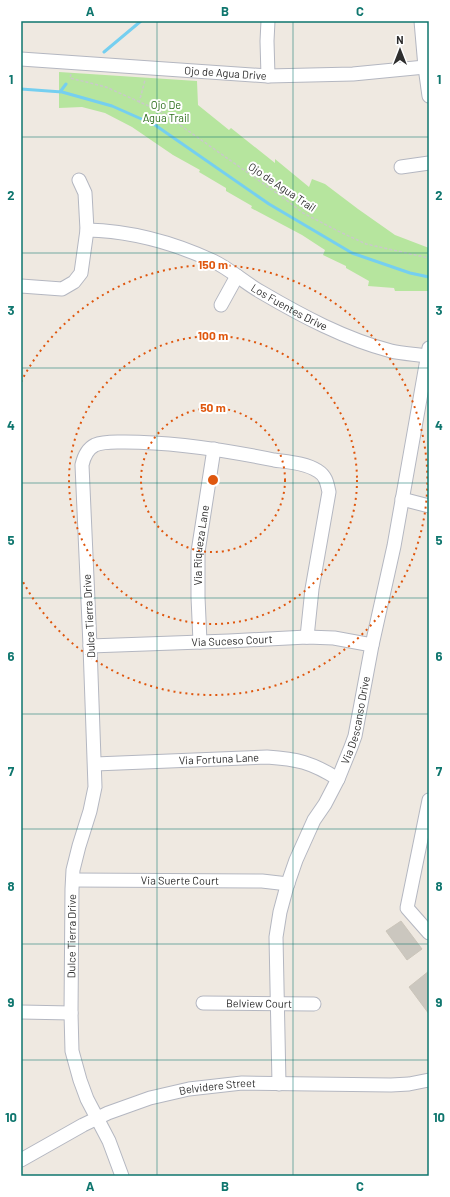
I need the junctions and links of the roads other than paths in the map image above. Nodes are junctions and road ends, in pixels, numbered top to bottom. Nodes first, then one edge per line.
1 (268, 21) edge
2 (421, 21) edge
3 (21, 59) edge
4 (428, 66) edge
5 (268, 76) junction
6 (429, 96) edge
7 (429, 163) edge
8 (401, 167) dead end
9 (79, 180) dead end
10 (87, 230) junction
11 (237, 276) junction
12 (21, 286) edge
13 (221, 304) dead end
14 (428, 352) edge
15 (214, 449) junction
16 (402, 499) junction
17 (429, 506) edge
18 (307, 636) junction
19 (200, 642) junction
20 (372, 645) junction
21 (90, 646) junction
22 (95, 764) junction
23 (338, 779) junction
24 (429, 800) edge
25 (73, 880) junction
26 (288, 884) junction
27 (429, 933) edge
28 (204, 1003) dead end
29 (276, 1004) junction
30 (314, 1004) dead end
31 (21, 1012) edge
32 (71, 1013) junction
33 (429, 1080) edge
34 (278, 1084) junction
35 (98, 1118) junction
36 (21, 1160) edge
37 (122, 1176) edge

1 - 5 street
2 - 4 street
3 - 5 street, Ojo de Agua Drive
4 - 5 street, Ojo de Agua Drive
4 - 6 street
7 - 8 street
9 - 10 street
10 - 11 street, Los Fuentes Drive
10 - 12 street
11 - 13 street
11 - 14 street, Los Fuentes Drive
14 - 16 street, Via Descanso Drive
15 - 18 street, Dulce Tierra Drive
15 - 19 street, Via Riqueza Lane
15 - 21 street, Dulce Tierra Drive
16 - 17 street
16 - 20 street, Via Descanso Drive
18 - 19 street, Via Suceso Court
18 - 20 street, Via Suceso Court
19 - 21 street, Via Suceso Court
20 - 23 street, Via Descanso Drive
21 - 22 street, Dulce Tierra Drive
22 - 23 street, Via Fortuna Lane
22 - 25 street, Dulce Tierra Drive
23 - 26 street, Via Descanso Drive
24 - 27 street
25 - 26 street, Via Suerte Court
25 - 32 street, Dulce Tierra Drive
26 - 29 street, Via Descanso Drive
28 - 29 street, Belview Court
29 - 30 street, Belview Court
29 - 34 street, Via Descanso Drive
31 - 32 street
32 - 35 street, Dulce Tierra Drive
33 - 34 street, Belvidere Street
34 - 35 street, Belvidere Street
35 - 36 street, Belvidere Street
35 - 37 street, Dulce Tierra Drive

